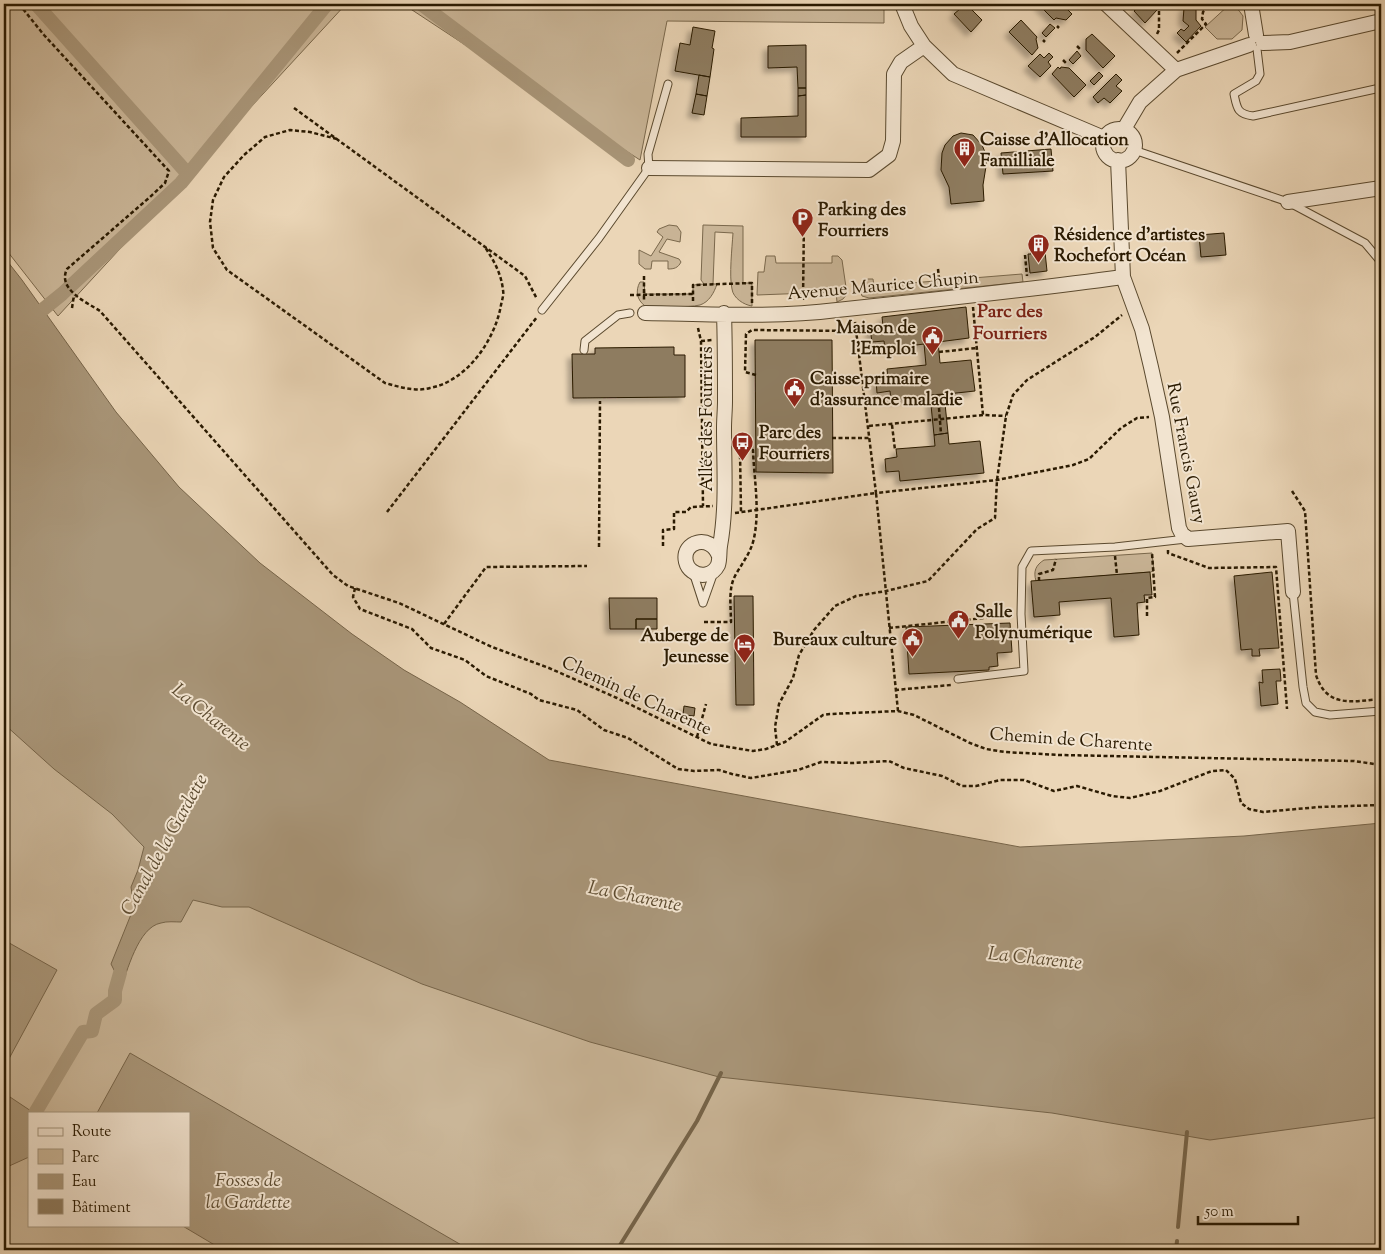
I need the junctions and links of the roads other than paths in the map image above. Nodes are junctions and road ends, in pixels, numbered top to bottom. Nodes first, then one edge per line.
1 (902, 4) edge
2 (1106, 4) edge
3 (1251, 4) edge
4 (1381, 21) edge
5 (1256, 43) junction
6 (924, 46) junction
7 (1171, 66) junction
8 (668, 84) dead end
9 (1380, 88) dead end
10 (1124, 129) junction
11 (1104, 138) junction
12 (1134, 150) junction
13 (1118, 160) junction
14 (648, 168) junction
15 (1381, 188) edge
16 (1288, 202) junction
17 (1381, 262) edge
18 (1123, 277) junction
19 (542, 310) road end
20 (638, 313) joint
21 (724, 314) junction
22 (584, 350) dead end
23 (724, 515) junction
24 (1188, 539) junction
25 (700, 542) junction
26 (717, 562) junction
27 (692, 572) junction
28 (1293, 592) joint
29 (958, 680) road end
30 (1381, 711) edge

1 - 6 street
2 - 7 street
3 - 5 street
4 - 5 street
5 - 7 street
5 - 9 lane
6 - 11 street
6 - 14 street
7 - 10 street
8 - 14 lane
10 - 11 street
10 - 12 street
11 - 13 street
12 - 13 street
12 - 16 lane
13 - 18 street, Rue Francis Gaury
14 - 19 lane
15 - 16 street
16 - 17 lane
18 - 21 street, Avenue Maurice Chupin
18 - 24 street, Rue Francis Gaury
20 - 21 street, Avenue Maurice Chupin
20 - 22 lane
21 - 23 street, Allée des Fourriers
23 - 25 street
23 - 26 street, Allée des Fourriers
24 - 28 street, Rue Francis Gaury
24 - 29 lane
25 - 26 street
25 - 27 street
26 - 27 street
26 - 27 lane
28 - 30 lane

